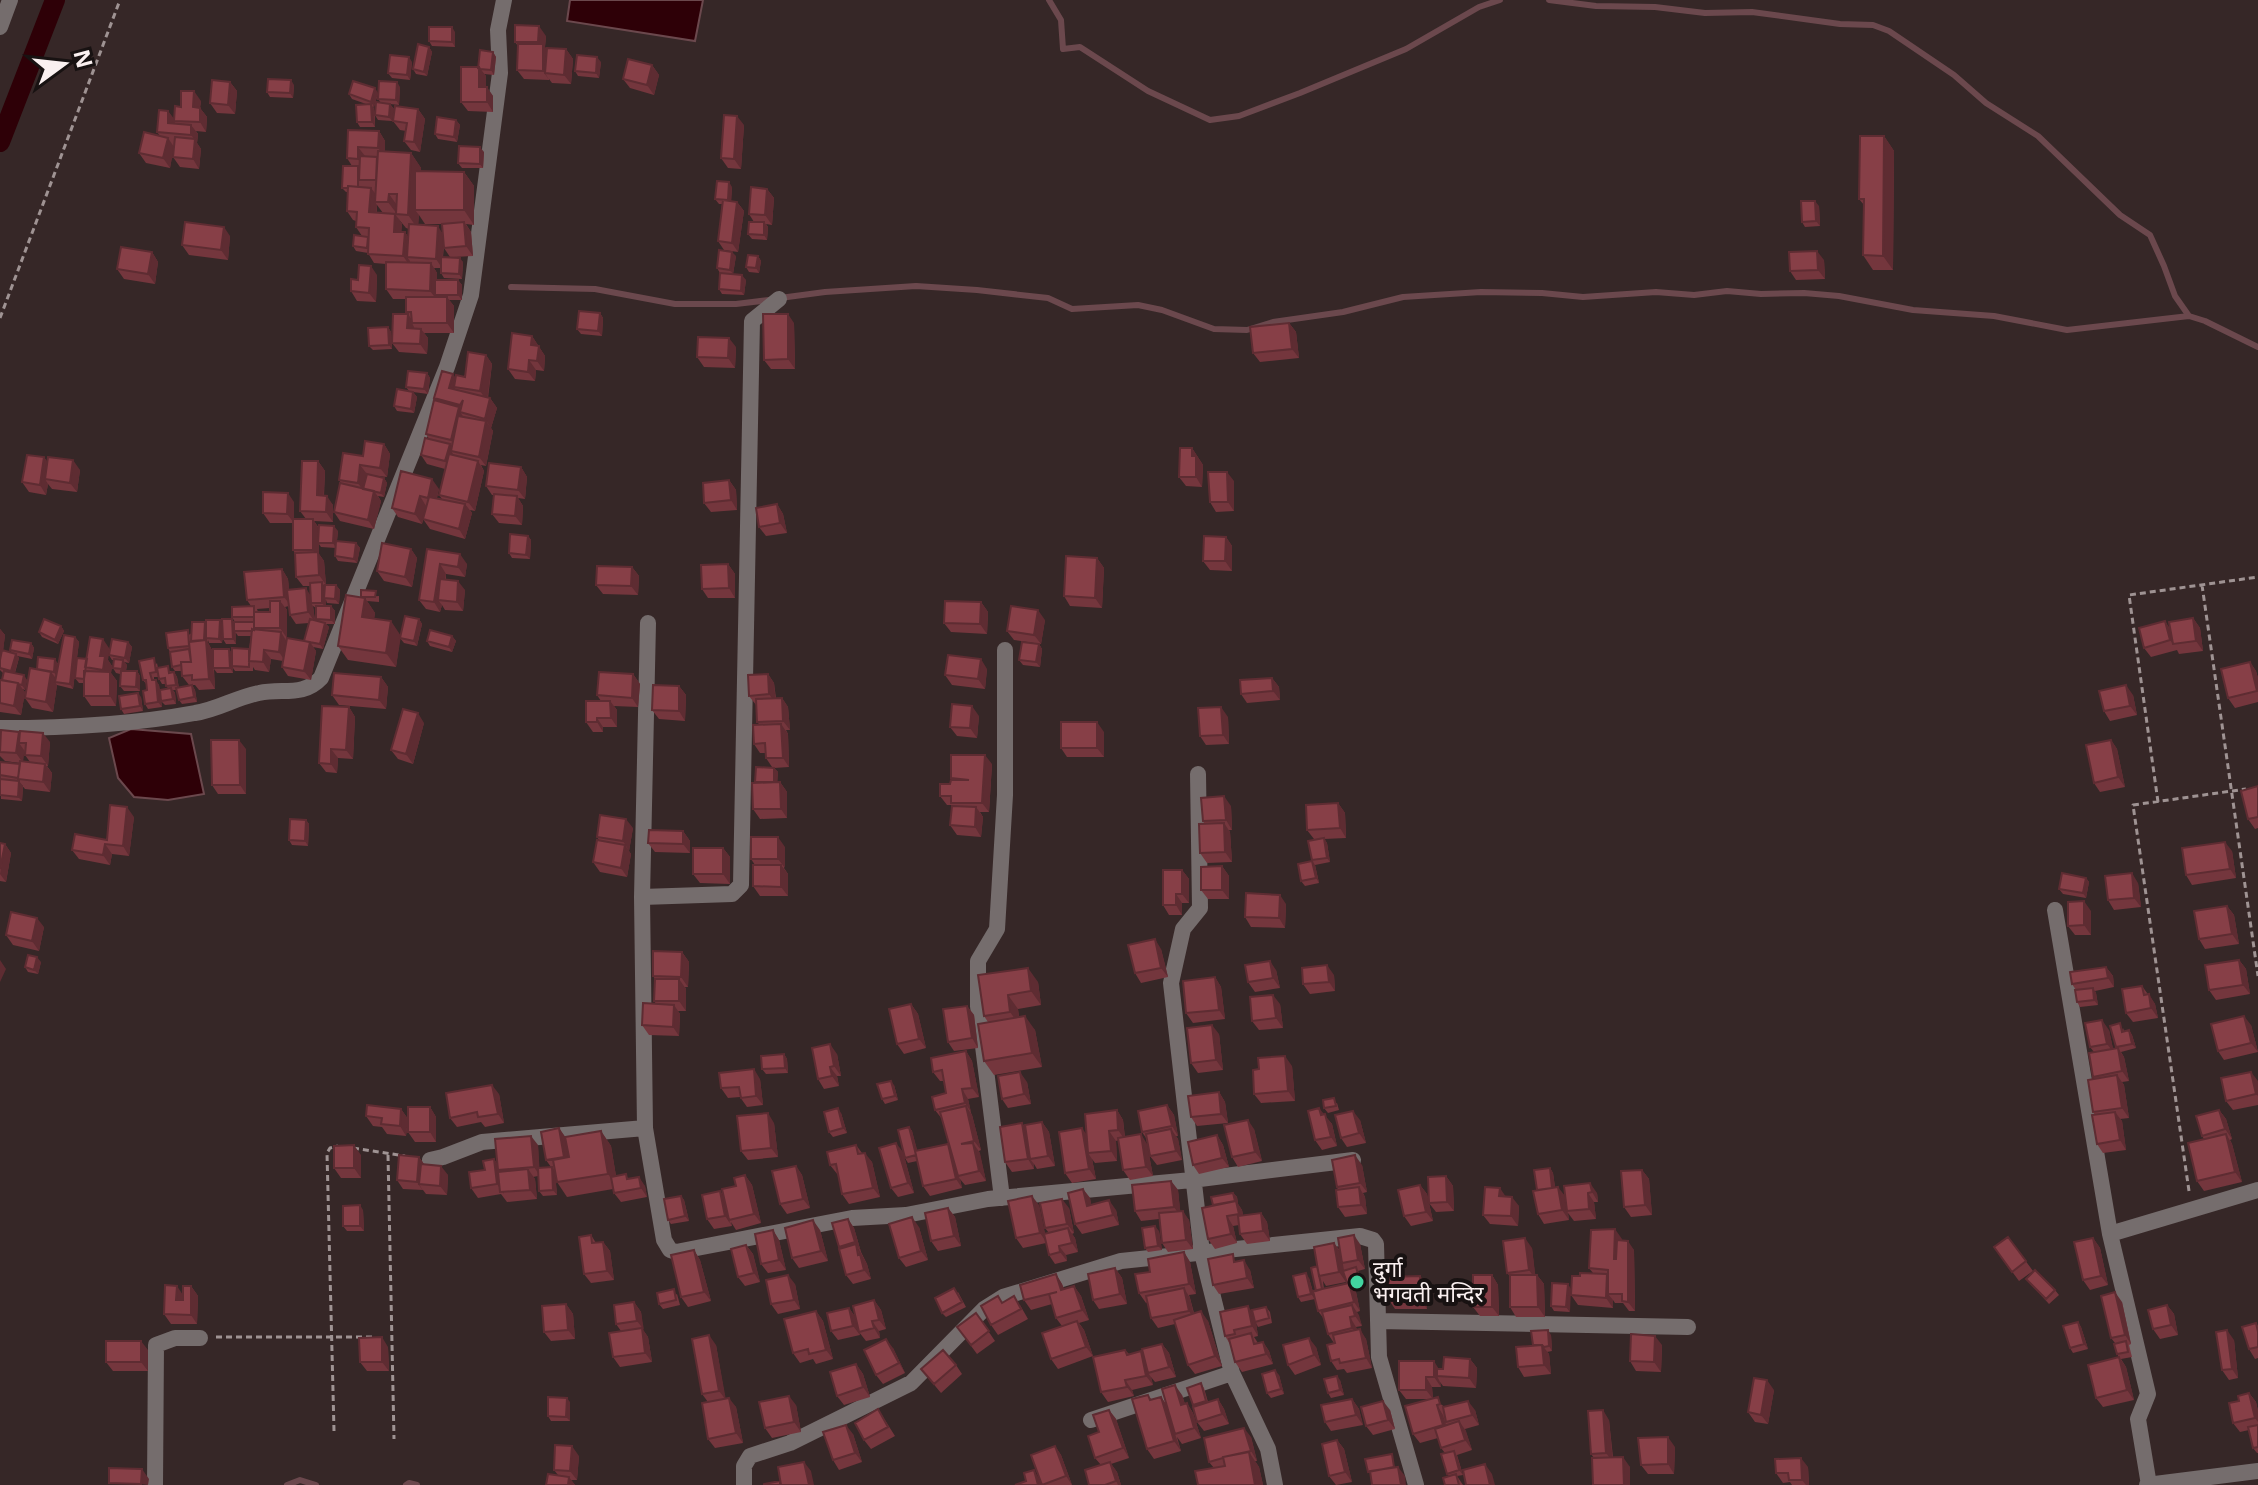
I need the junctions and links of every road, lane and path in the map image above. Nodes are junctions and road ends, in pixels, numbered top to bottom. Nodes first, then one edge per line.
1 (10, 0) edge
2 (120, 0) edge
3 (504, 0) edge
4 (0, 27) edge
5 (779, 299) dead end
6 (0, 318) edge
7 (2258, 577) edge
8 (2202, 585) junction
9 (648, 623) dead end
10 (1005, 650) dead end
11 (0, 728) edge
12 (1198, 774) dead end
13 (2258, 788) edge
14 (2232, 792) junction
15 (2158, 802) junction
16 (642, 897) junction
17 (2055, 910) dead end
18 (2258, 976) edge
19 (645, 1128) junction
20 (388, 1153) junction
21 (430, 1160) joint
22 (1354, 1160) edge
23 (1192, 1180) junction
24 (2258, 1190) edge
25 (1002, 1198) junction
26 (2191, 1209) junction
27 (2110, 1234) junction
28 (1202, 1253) junction
29 (1378, 1321) junction
30 (1688, 1327) dead end
31 (332, 1337) junction
32 (377, 1337) edge
33 (200, 1338) joint
34 (1232, 1373) junction
35 (1091, 1420) edge
36 (334, 1431) dead end
37 (394, 1439) dead end
38 (2258, 1471) edge
39 (155, 1485) edge
40 (744, 1485) edge
41 (1275, 1485) edge
42 (1416, 1485) edge
43 (2148, 1485) edge

1 - 4 street
2 - 6 path
3 - 11 street
5 - 16 street
7 - 8 path
8 - 14 path
8 - 15 path
9 - 16 street
10 - 25 street
12 - 23 street
13 - 14 path
14 - 15 path
14 - 18 path
15 - 26 path
16 - 19 street
17 - 27 street
19 - 21 street
19 - 25 street
20 - 21 path
20 - 31 path
20 - 37 path
22 - 23 street
23 - 25 street
23 - 28 street
24 - 26 street
26 - 27 street
27 - 43 street
28 - 29 street
28 - 34 street
28 - 40 street
29 - 30 street
29 - 42 street
31 - 32 path
31 - 33 path
31 - 36 path
33 - 39 street
34 - 35 street
34 - 41 street
38 - 43 street

